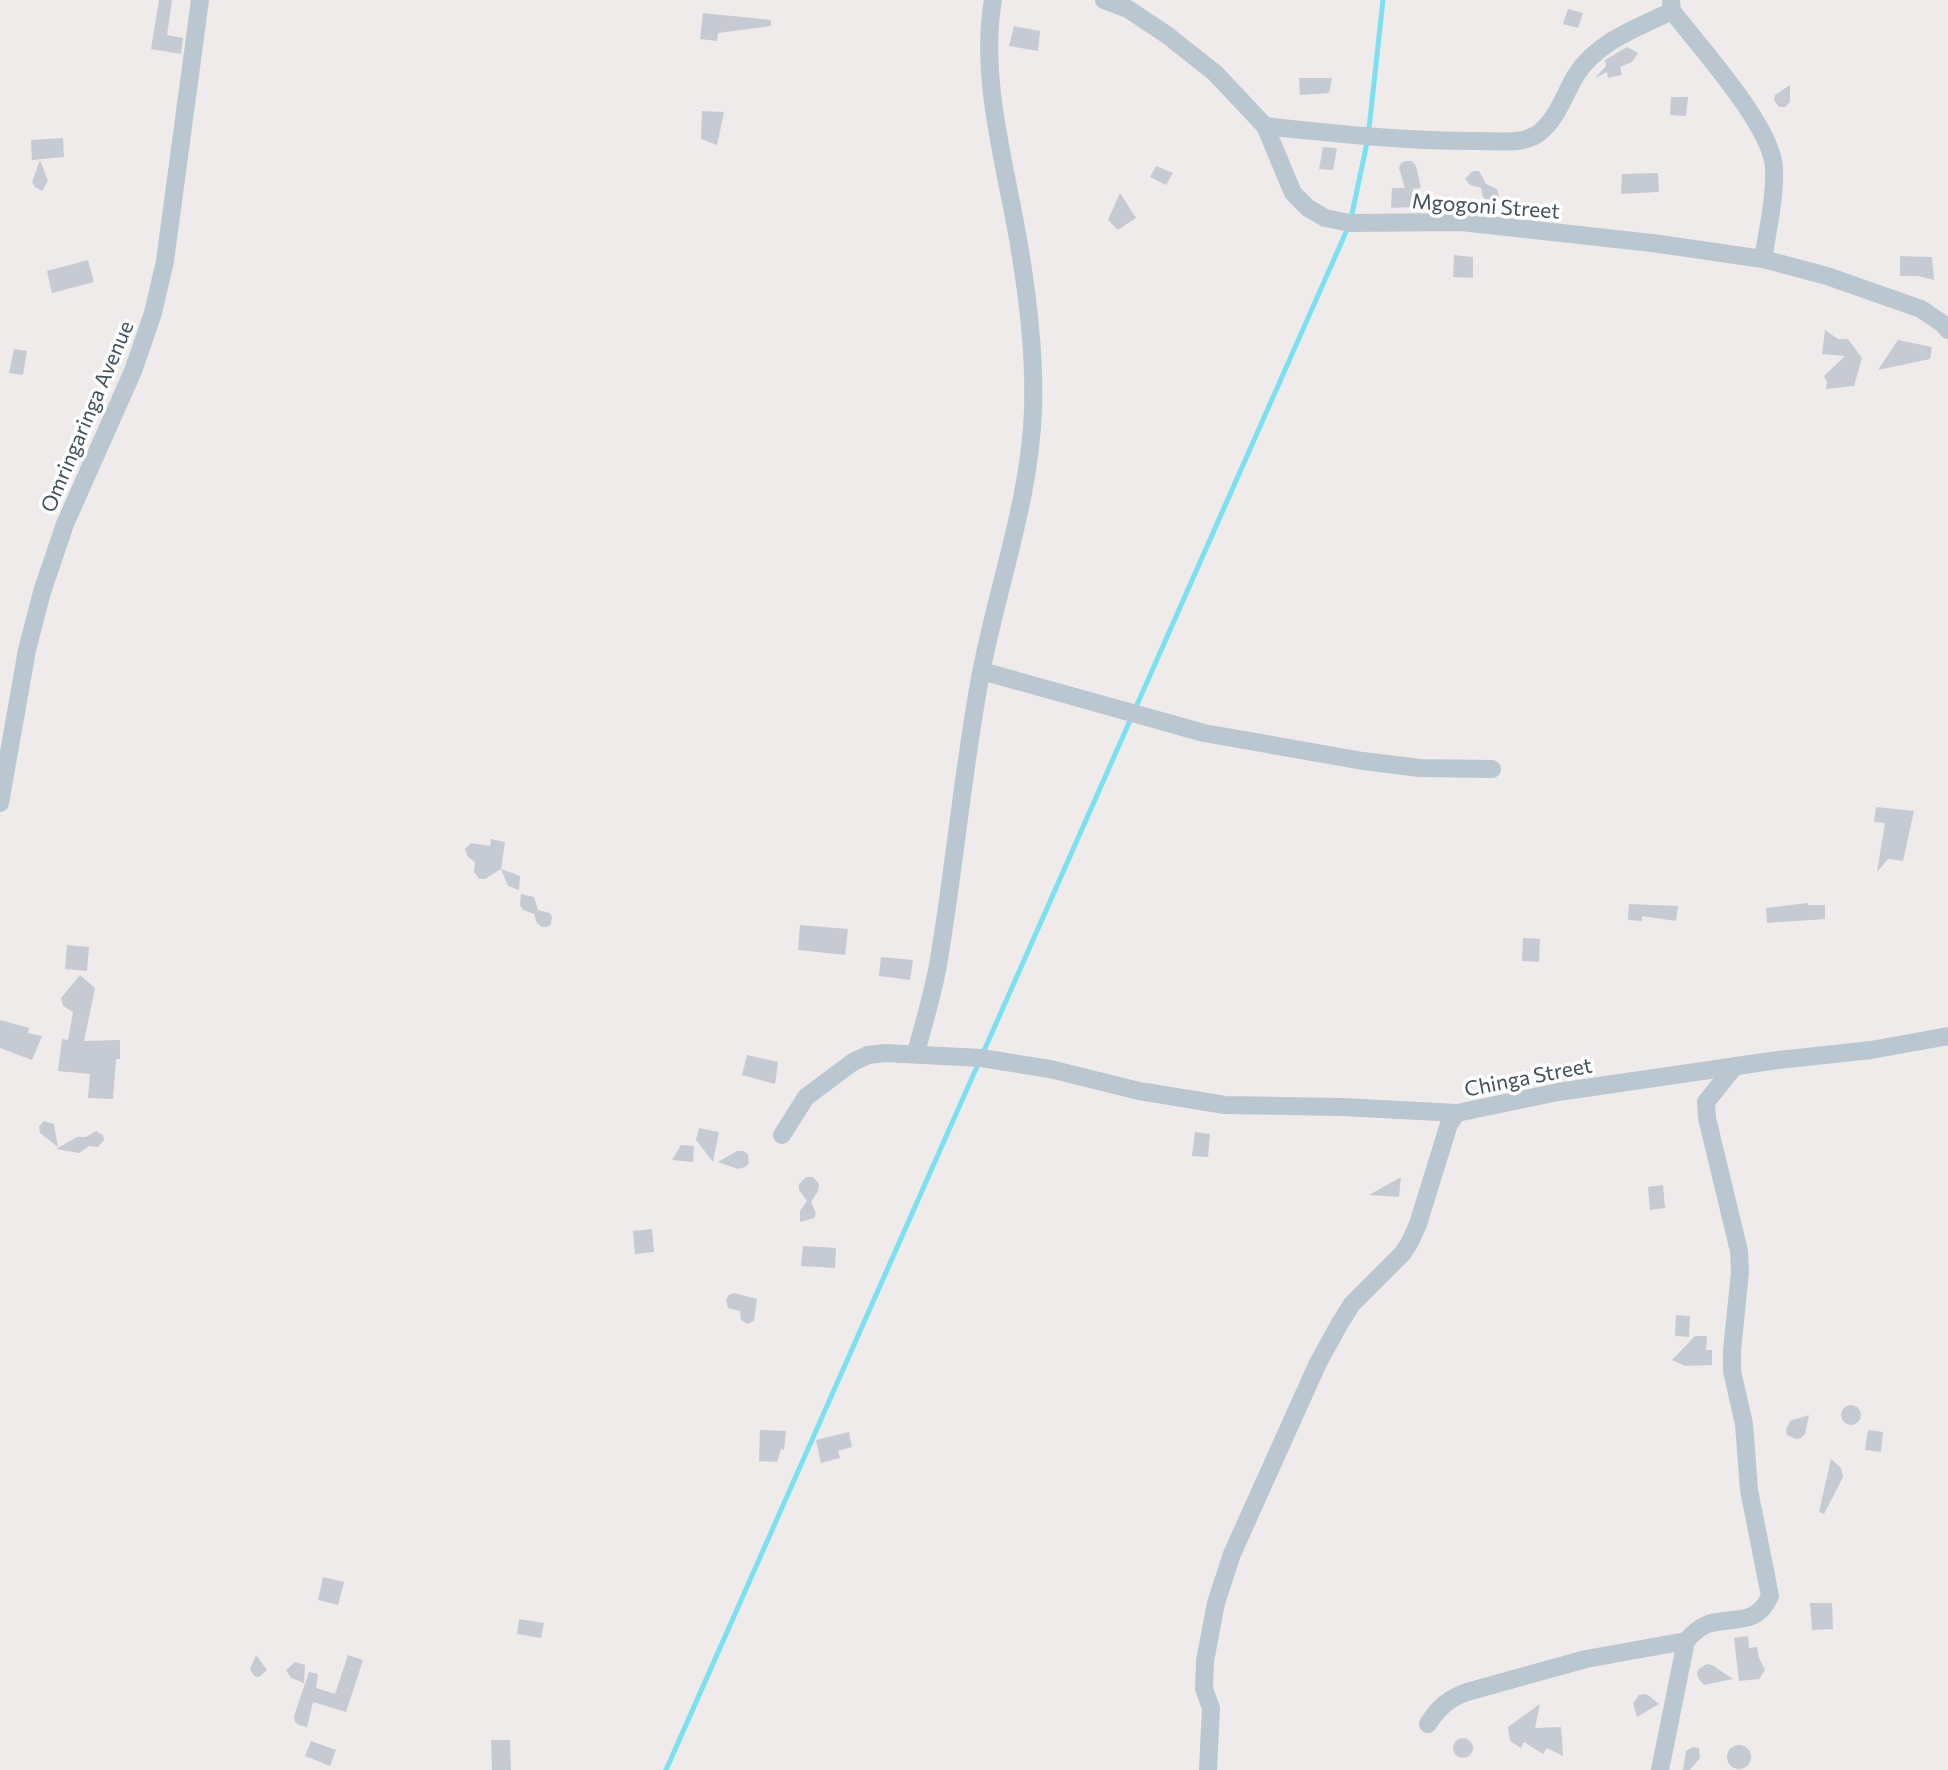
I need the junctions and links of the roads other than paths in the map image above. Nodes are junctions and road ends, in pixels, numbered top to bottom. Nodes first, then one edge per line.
1 (200, 0) edge
2 (993, 0) edge
3 (1104, 0) edge
4 (1671, 6) edge
5 (1265, 126) junction
6 (1763, 259) junction
7 (1948, 330) edge
8 (982, 671) junction
9 (1492, 769) dead end
10 (0, 803) edge
11 (1948, 1037) edge
12 (916, 1053) junction
13 (1735, 1066) junction
14 (1457, 1113) junction
15 (782, 1135) dead end
16 (1686, 1642) junction
17 (1428, 1724) dead end
18 (1208, 1770) edge
19 (1660, 1770) edge

1 - 10 street, Omringaringa Avenue
2 - 8 street
3 - 5 street, Mgogoni Street
4 - 5 street
4 - 6 street
5 - 6 street, Mgogoni Street
6 - 7 street, Mgogoni Street
8 - 9 street
8 - 12 street
11 - 13 street, Chinga Street
12 - 14 street
12 - 15 street
13 - 14 street, Chinga Street
13 - 16 street
14 - 18 street, Chinga Street
16 - 17 street
16 - 19 street

